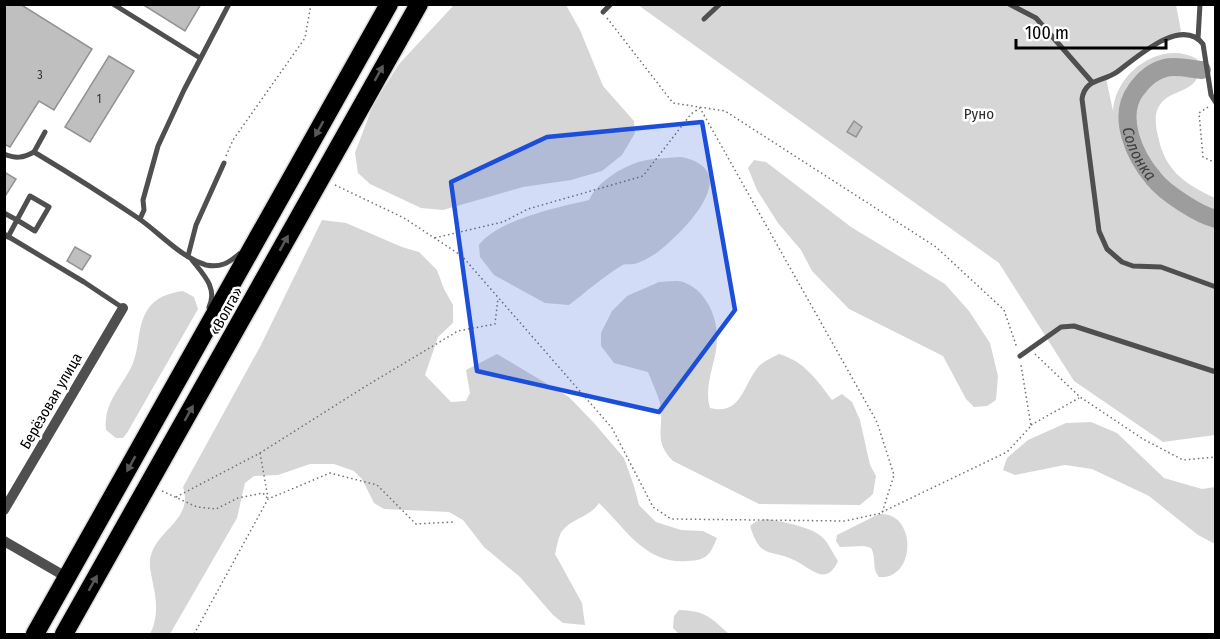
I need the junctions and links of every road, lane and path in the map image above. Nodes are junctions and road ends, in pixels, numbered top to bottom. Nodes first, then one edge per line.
1 (112, 4) edge
2 (229, 4) edge
3 (311, 4) edge
4 (389, 4) edge
5 (419, 4) edge
6 (611, 4) edge
7 (720, 4) edge
8 (1009, 4) edge
9 (1200, 4) edge
10 (603, 12) joint
11 (704, 19) dead end
12 (1198, 39) junction
13 (200, 58) junction
14 (1092, 82) junction
15 (1215, 103) edge
16 (700, 108) junction
17 (45, 132) dead end
18 (34, 152) junction
19 (4, 154) edge
20 (224, 163) joint
21 (1215, 163) edge
22 (320, 178) junction
23 (277, 204) junction
24 (4, 213) edge
25 (140, 219) junction
26 (16, 220) junction
27 (256, 226) dead end
28 (6, 236) edge
29 (434, 238) junction
30 (244, 245) dead end
31 (239, 254) junction
32 (189, 257) junction
33 (233, 264) dead end
34 (1215, 287) edge
35 (217, 293) dead end
36 (498, 298) junction
37 (212, 303) junction
38 (123, 308) joint
39 (207, 311) dead end
40 (195, 334) dead end
41 (1030, 349) junction
42 (1020, 356) junction
43 (191, 357) junction
44 (1215, 372) edge
45 (1080, 397) junction
46 (1030, 426) junction
47 (260, 453) junction
48 (1215, 457) edge
49 (149, 484) junction
50 (176, 497) junction
51 (268, 499) junction
52 (4, 510) edge
53 (882, 513) junction
54 (454, 522) dead end
55 (4, 541) edge
56 (68, 578) junction
57 (35, 634) edge
58 (64, 634) edge
59 (194, 634) edge

1 - 13 lane
2 - 13 lane
3 - 20 path
4 -> 23 highway, «Волга»
22 -> 5 highway, «Волга»
6 - 10 lane
7 - 11 lane
8 - 14 lane
9 - 12 lane
10 - 16 path
12 - 14 lane
12 - 15 lane
13 - 25 lane
14 - 34 lane
15 - 21 path
16 - 29 path
16 - 42 path
16 - 53 path
17 - 18 lane
18 - 19 lane
18 - 25 lane
20 - 32 lane
22 - 29 path
49 -> 22 highway, «Волга»
23 - 27 lane
23 - 43 highway, «Волга»
24 - 26 lane
25 - 32 lane
26 - 26 lane
26 - 28 lane
28 - 38 lane
29 - 36 path
30 - 31 lane
31 - 32 lane
31 - 33 lane
32 - 37 lane
35 - 37 lane
36 - 47 path
36 - 53 path
37 - 39 lane
38 - 52 street, Берёзовая улица
40 - 43 lane
41 - 42 lane
41 - 44 lane
41 - 45 path
42 - 46 path
43 -> 56 highway, «Волга»
45 - 46 path
45 - 48 path
46 - 53 path
47 - 50 path
47 - 51 path
49 - 50 path
58 -> 49 highway, «Волга»
50 - 51 path
51 - 54 path
51 - 59 path
55 - 56 street
56 - 57 highway, «Волга»

